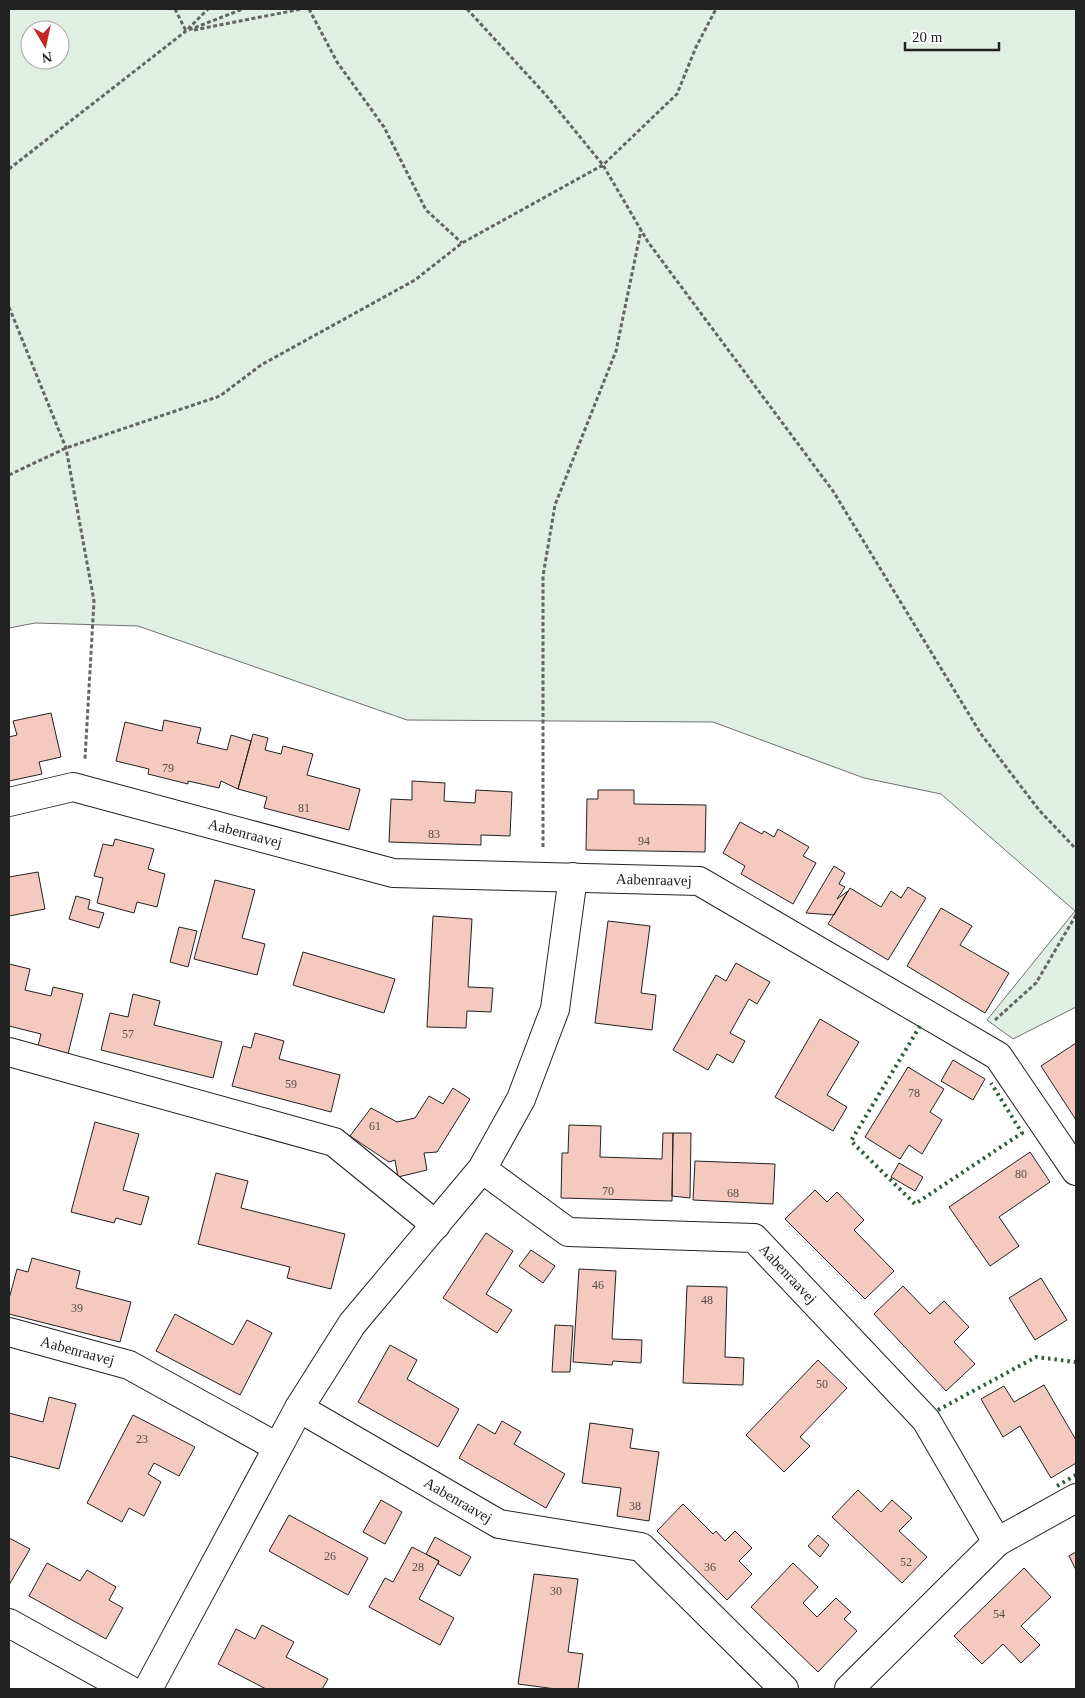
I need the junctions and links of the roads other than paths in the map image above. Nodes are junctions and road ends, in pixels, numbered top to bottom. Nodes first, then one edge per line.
1 (9, 802) edge
2 (573, 877) junction
3 (9, 1052) edge
4 (482, 1169) junction
5 (1076, 1171) edge
6 (436, 1225) junction
7 (9, 1332) edge
8 (299, 1408) junction
9 (277, 1447) junction
10 (1076, 1498) edge
11 (997, 1542) junction
12 (9, 1623) edge
13 (128, 1689) edge
14 (148, 1689) edge
15 (784, 1689) edge
16 (849, 1689) edge

1 - 2 street, Aabenraavej
2 - 4 street
2 - 5 street, Aabenraavej
3 - 6 street
4 - 6 street
4 - 11 street, Aabenraavej
6 - 8 street
7 - 9 street, Aabenraavej
8 - 9 street
8 - 15 street, Aabenraavej
9 - 14 street
10 - 11 street
11 - 16 street
12 - 13 street

